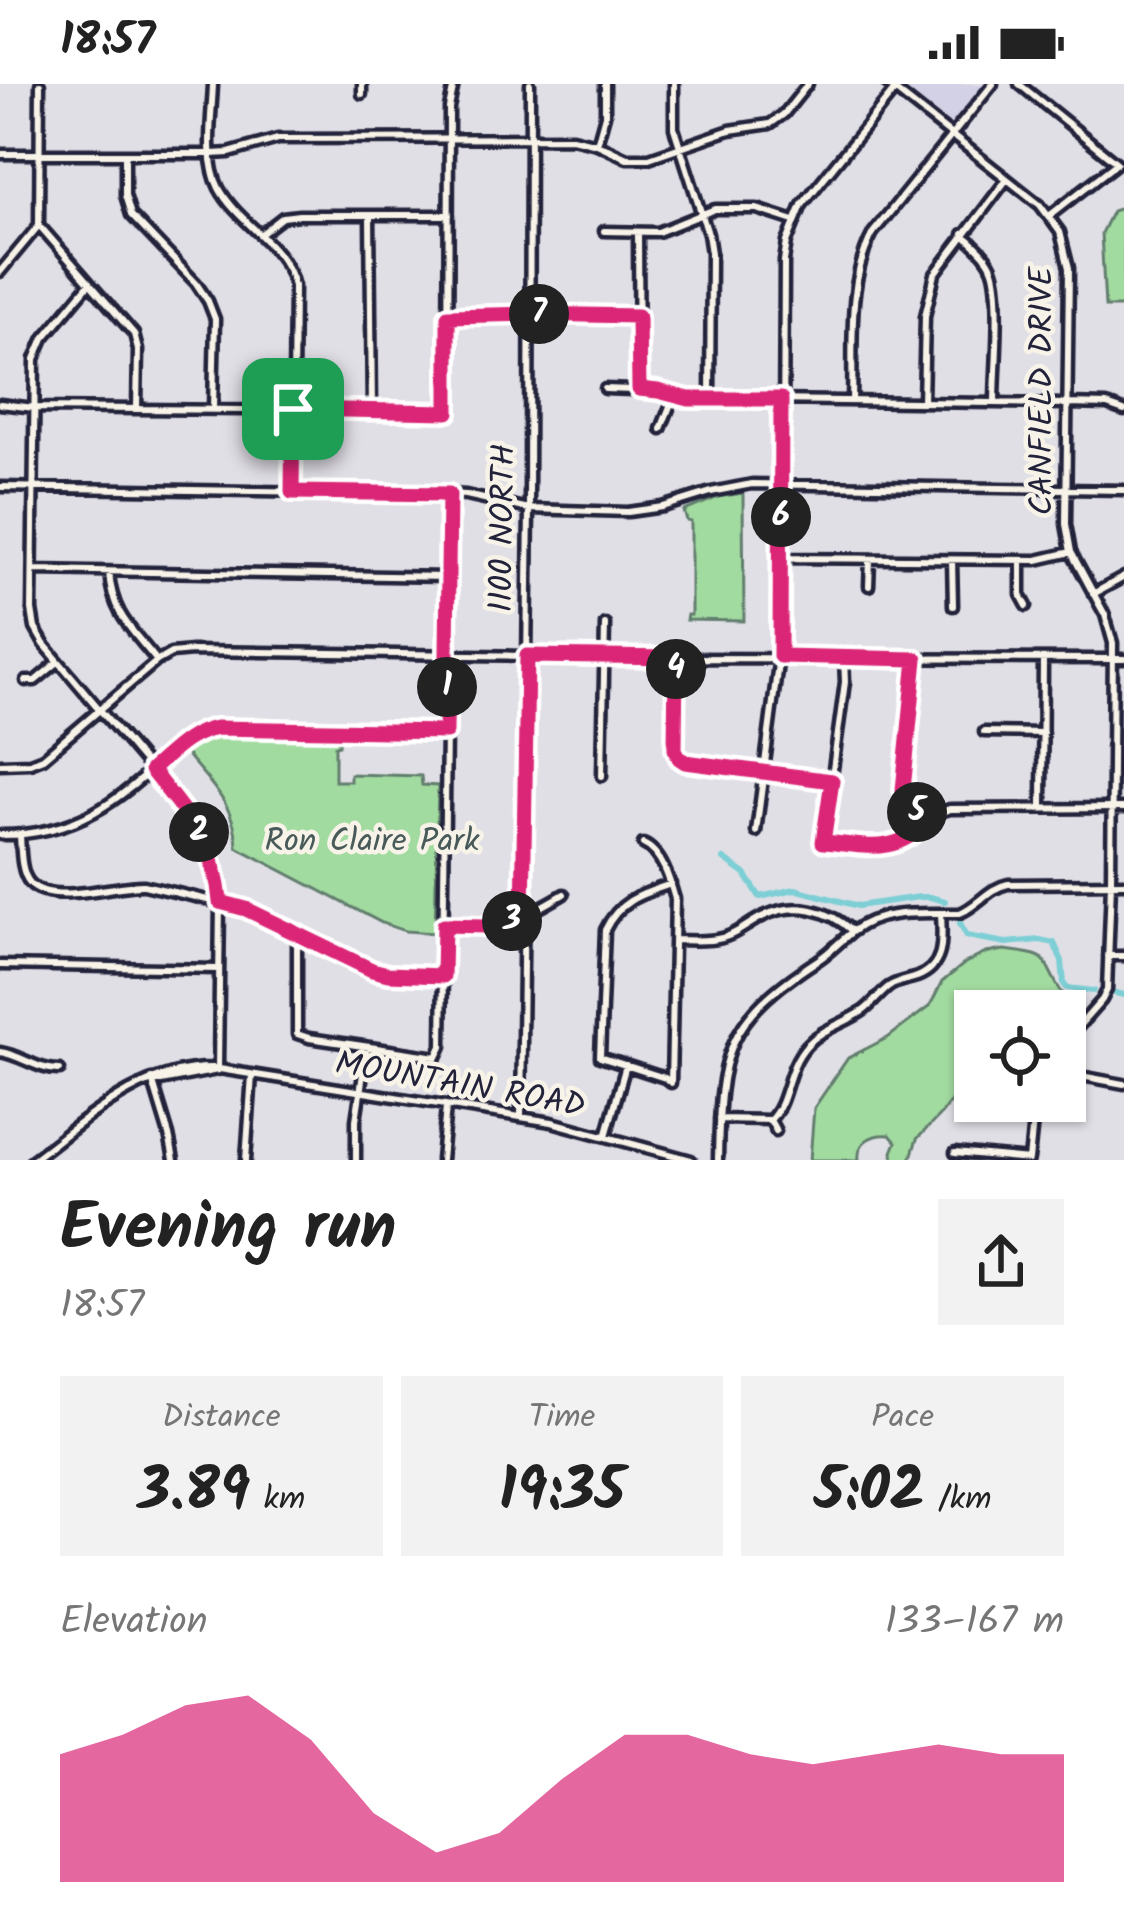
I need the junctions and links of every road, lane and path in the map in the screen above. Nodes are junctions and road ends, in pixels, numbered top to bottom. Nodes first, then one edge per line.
1 (40, 84) edge
2 (212, 84) edge
3 (362, 84) edge
4 (454, 84) edge
5 (530, 84) edge
6 (605, 84) edge
7 (674, 84) edge
8 (808, 84) edge
9 (887, 84) edge
10 (992, 84) edge
11 (1019, 84) edge
12 (895, 90) junction
13 (362, 94) dead end
14 (950, 135) junction
15 (449, 137) junction
16 (530, 137) junction
17 (597, 144) junction
18 (679, 148) junction
19 (39, 153) junction
20 (0, 154) edge
21 (125, 154) junction
22 (212, 154) junction
23 (1007, 179) junction
24 (702, 213) junction
25 (449, 214) junction
26 (370, 216) junction
27 (1049, 216) junction
28 (794, 221) junction
29 (39, 225) junction
30 (604, 231) dead end
31 (638, 232) junction
32 (261, 234) junction
33 (963, 234) junction
34 (0, 272) edge
35 (89, 284) junction
36 (530, 314) junction
37 (448, 316) junction
38 (638, 316) junction
39 (605, 389) dead end
40 (639, 389) junction
41 (674, 396) junction
42 (710, 399) junction
43 (781, 399) junction
44 (852, 401) junction
45 (923, 402) junction
46 (994, 403) junction
47 (0, 404) edge
48 (1068, 404) junction
49 (35, 407) junction
50 (137, 408) junction
51 (293, 409) junction
52 (213, 410) junction
53 (372, 410) junction
54 (1124, 411) edge
55 (662, 429) dead end
56 (781, 484) junction
57 (0, 487) edge
58 (35, 487) junction
59 (1065, 489) junction
60 (1124, 490) edge
61 (292, 492) junction
62 (449, 494) junction
63 (529, 509) junction
64 (1071, 552) junction
65 (782, 558) junction
66 (870, 560) junction
67 (952, 560) junction
68 (1021, 561) junction
69 (33, 570) junction
70 (110, 572) junction
71 (448, 577) junction
72 (1124, 577) edge
73 (869, 586) dead end
74 (1093, 594) junction
75 (953, 606) dead end
76 (1027, 606) dead end
77 (605, 624) dead end
78 (447, 655) junction
79 (527, 656) junction
80 (604, 656) junction
81 (780, 656) junction
82 (676, 658) junction
83 (844, 658) junction
84 (1113, 658) junction
85 (1124, 658) edge
86 (916, 659) junction
87 (1043, 659) junction
88 (58, 662) junction
89 (157, 662) junction
90 (26, 681) dead end
91 (101, 710) junction
92 (446, 732) junction
93 (984, 732) dead end
94 (1043, 733) junction
95 (0, 764) edge
96 (151, 770) junction
97 (765, 772) junction
98 (602, 776) dead end
99 (832, 781) junction
100 (1042, 807) junction
101 (1112, 808) junction
102 (1124, 808) edge
103 (927, 821) junction
104 (756, 832) dead end
105 (0, 835) edge
106 (20, 835) junction
107 (643, 844) dead end
108 (986, 880) dead end
109 (1112, 883) junction
110 (1124, 883) edge
111 (671, 884) junction
112 (992, 889) junction
113 (563, 894) dead end
114 (220, 902) junction
115 (941, 913) junction
116 (523, 918) junction
117 (444, 925) junction
118 (852, 931) junction
119 (297, 936) junction
120 (674, 940) junction
121 (1108, 956) junction
122 (1124, 956) edge
123 (0, 965) edge
124 (219, 970) junction
125 (443, 976) junction
126 (1086, 1018) edge
127 (367, 1047) junction
128 (0, 1052) edge
129 (626, 1065) junction
130 (60, 1070) dead end
131 (218, 1070) junction
132 (252, 1076) junction
133 (1086, 1077) edge
134 (152, 1079) junction
135 (1124, 1084) edge
136 (360, 1093) junction
137 (446, 1107) junction
138 (521, 1118) junction
139 (719, 1119) junction
140 (770, 1120) junction
141 (1033, 1122) edge
142 (776, 1131) dead end
143 (606, 1136) junction
144 (956, 1153) dead end
145 (32, 1160) edge
146 (174, 1160) edge
147 (247, 1160) edge
148 (356, 1160) edge
149 (441, 1160) edge
150 (692, 1160) edge
151 (718, 1160) edge
152 (1029, 1160) edge

1 - 19 street
2 - 22 street
3 - 13 street
4 - 15 street
5 - 16 street, 1100 NORTH
6 - 17 street
7 - 18 street
8 - 18 street
9 - 12 street, CANFIELD DRIVE
10 - 14 street
11 - 27 street
12 - 14 street, CANFIELD DRIVE
12 - 28 street
14 - 23 street, CANFIELD DRIVE
14 - 44 street
15 - 16 street
15 - 22 street
15 - 25 street
16 - 17 street
16 - 36 street, 1100 NORTH
17 - 18 street
18 - 24 street
19 - 20 street
19 - 21 street
19 - 29 street
21 - 22 street
21 - 52 street
22 - 32 street
23 - 27 street, CANFIELD DRIVE
23 - 33 street
24 - 28 street
24 - 31 street
24 - 42 street
25 - 26 street
25 - 37 street
26 - 32 street
26 - 53 street
27 - 48 street, CANFIELD DRIVE
28 - 43 street
29 - 34 street
29 - 35 street
30 - 31 street
31 - 38 street
32 - 51 street
33 - 45 street
33 - 46 street
35 - 49 street
35 - 50 street
36 - 37 street
36 - 38 street
36 - 63 street, 1100 NORTH
37 - 53 street
38 - 40 street
39 - 40 street
40 - 41 street
41 - 42 street
41 - 55 street
42 - 43 street
43 - 44 street
43 - 56 street
44 - 45 street
45 - 46 street
46 - 48 street
47 - 49 street
48 - 54 street
48 - 59 street, CANFIELD DRIVE
49 - 50 street
49 - 58 street
50 - 52 street
51 - 52 street
51 - 53 street
51 - 61 street
56 - 59 street
56 - 63 street
56 - 65 street
57 - 58 street
58 - 61 street
58 - 69 street
59 - 60 street
59 - 64 street, CANFIELD DRIVE
61 - 62 street
62 - 63 street
62 - 71 street
63 - 79 street, 1100 NORTH
64 - 68 street
64 - 74 street, CANFIELD DRIVE
65 - 66 street
65 - 81 street
66 - 67 street
66 - 73 street
67 - 68 street
67 - 75 street
68 - 76 street
69 - 70 street
69 - 88 street
70 - 71 street
70 - 89 street
71 - 78 street
72 - 74 street
74 - 84 street, CANFIELD DRIVE
77 - 80 street
78 - 79 street
78 - 89 street
78 - 92 street
79 - 80 street
79 - 116 street, 1100 NORTH
80 - 82 street
80 - 98 street
81 - 82 street
81 - 83 street
81 - 97 street
82 - 97 street
83 - 86 street
83 - 99 street
84 - 85 street
84 - 87 street
84 - 101 street, CANFIELD DRIVE
86 - 87 street
86 - 103 street
87 - 94 street
88 - 90 street
88 - 91 street
89 - 91 street
91 - 95 street
91 - 96 street
92 - 96 street
92 - 117 street
93 - 94 street
94 - 100 street
96 - 106 street
96 - 114 street
97 - 99 street
97 - 104 street
99 - 103 street
100 - 101 street
100 - 103 street
101 - 102 street
101 - 109 street, CANFIELD DRIVE
105 - 106 street
106 - 114 street
107 - 111 street
108 - 112 street
109 - 110 street
109 - 112 street
109 - 121 street, CANFIELD DRIVE
111 - 120 street
111 - 129 street
112 - 115 street
113 - 116 street
114 - 119 street
114 - 124 street
115 - 118 street
115 - 140 street
116 - 117 street
116 - 138 street, 1100 NORTH
117 - 125 street
118 - 120 street
118 - 139 street
119 - 125 street
119 - 127 street
120 - 129 street
121 - 122 street
121 - 126 street, CANFIELD DRIVE
123 - 124 street
124 - 131 street
125 - 127 street
127 - 136 street
128 - 130 street
129 - 143 street
131 - 132 street, MOUNTAIN ROAD
131 - 134 street, MOUNTAIN ROAD
132 - 136 street, MOUNTAIN ROAD
132 - 147 street
133 - 135 street
134 - 145 street
134 - 146 street
136 - 137 street, MOUNTAIN ROAD
136 - 148 street
137 - 138 street, MOUNTAIN ROAD
137 - 149 street
138 - 143 street, MOUNTAIN ROAD
139 - 140 street
139 - 151 street
140 - 142 street
141 - 152 street
143 - 150 street, MOUNTAIN ROAD
144 - 152 street

